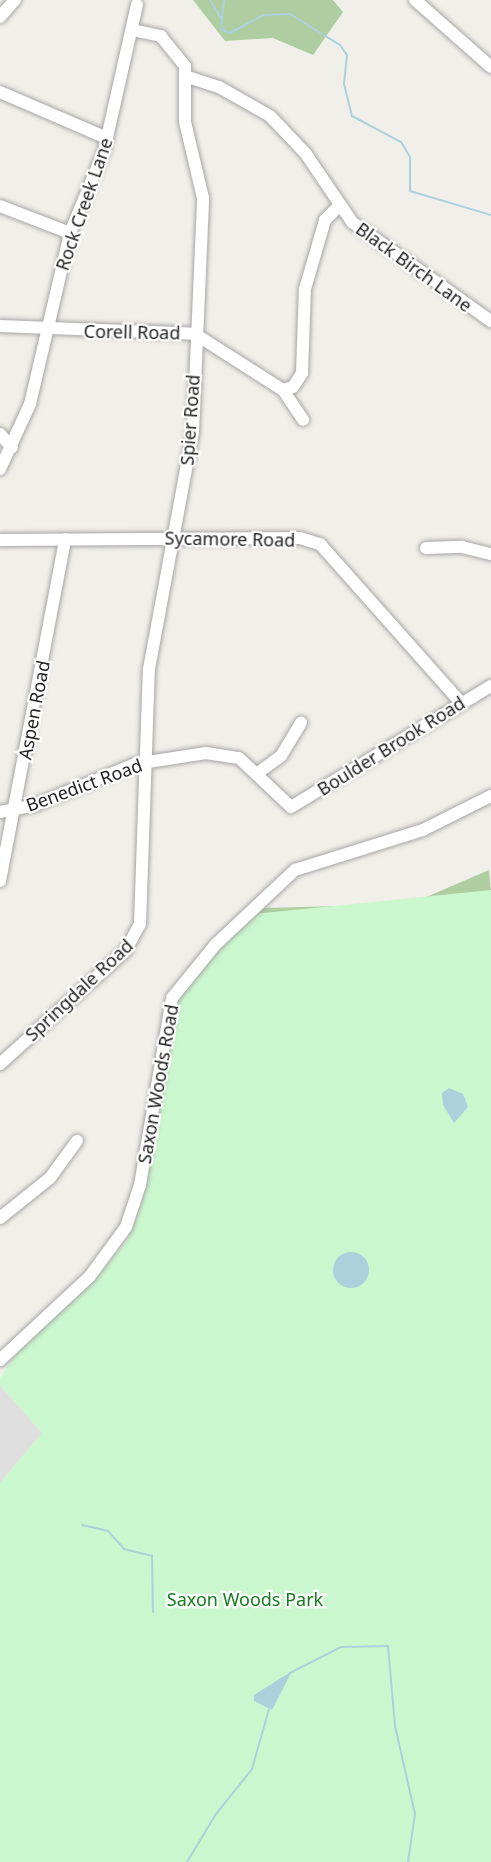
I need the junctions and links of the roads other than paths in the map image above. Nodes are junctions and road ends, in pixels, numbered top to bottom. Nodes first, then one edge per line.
1 (15, 0) edge
2 (415, 0) edge
3 (137, 5) dead end
4 (0, 17) edge
5 (132, 30) junction
6 (491, 67) edge
7 (188, 77) junction
8 (0, 92) edge
9 (107, 138) junction
10 (0, 206) edge
11 (339, 206) junction
12 (70, 233) junction
13 (491, 321) edge
14 (0, 326) edge
15 (49, 329) junction
16 (195, 334) junction
17 (283, 390) junction
18 (303, 420) dead end
19 (0, 434) edge
20 (12, 448) junction
21 (0, 469) edge
22 (172, 537) junction
23 (65, 539) junction
24 (0, 540) edge
25 (426, 548) dead end
26 (491, 554) edge
27 (491, 686) edge
28 (461, 703) junction
29 (301, 723) dead end
30 (145, 762) junction
31 (259, 772) junction
32 (491, 796) edge
33 (291, 807) joint
34 (6, 811) edge
35 (0, 881) edge
36 (0, 1064) edge
37 (77, 1141) dead end
38 (0, 1218) edge
39 (0, 1360) edge

1 - 4 street
2 - 6 street
3 - 5 street, Rock Creek Lane
5 - 7 street
5 - 9 street, Rock Creek Lane
7 - 11 street, Black Birch Lane
7 - 16 street, Spier Road
8 - 9 street
9 - 12 street, Rock Creek Lane
10 - 12 street
11 - 13 street, Black Birch Lane
11 - 17 street
12 - 15 street, Rock Creek Lane
14 - 15 street, Corell Road
15 - 16 street, Corell Road
15 - 20 street, Rock Creek Lane
16 - 17 street, Corell Road
16 - 22 street, Spier Road
17 - 18 street, Corell Road
19 - 20 street
20 - 21 street, Rock Creek Lane
22 - 23 street, Sycamore Road
22 - 28 street, Sycamore Road
22 - 30 street, Spier Road
23 - 24 street, Sycamore Road
23 - 34 street, Aspen Road
25 - 26 street
27 - 28 street, Boulder Brook Road
28 - 33 street, Boulder Brook Road
29 - 31 street
30 - 31 street, Benedict Road
30 - 34 street, Benedict Road
30 - 36 street, Springdale Road
31 - 33 street, Benedict Road
32 - 39 street, Saxon Woods Road
34 - 35 street, Aspen Road
37 - 38 street

